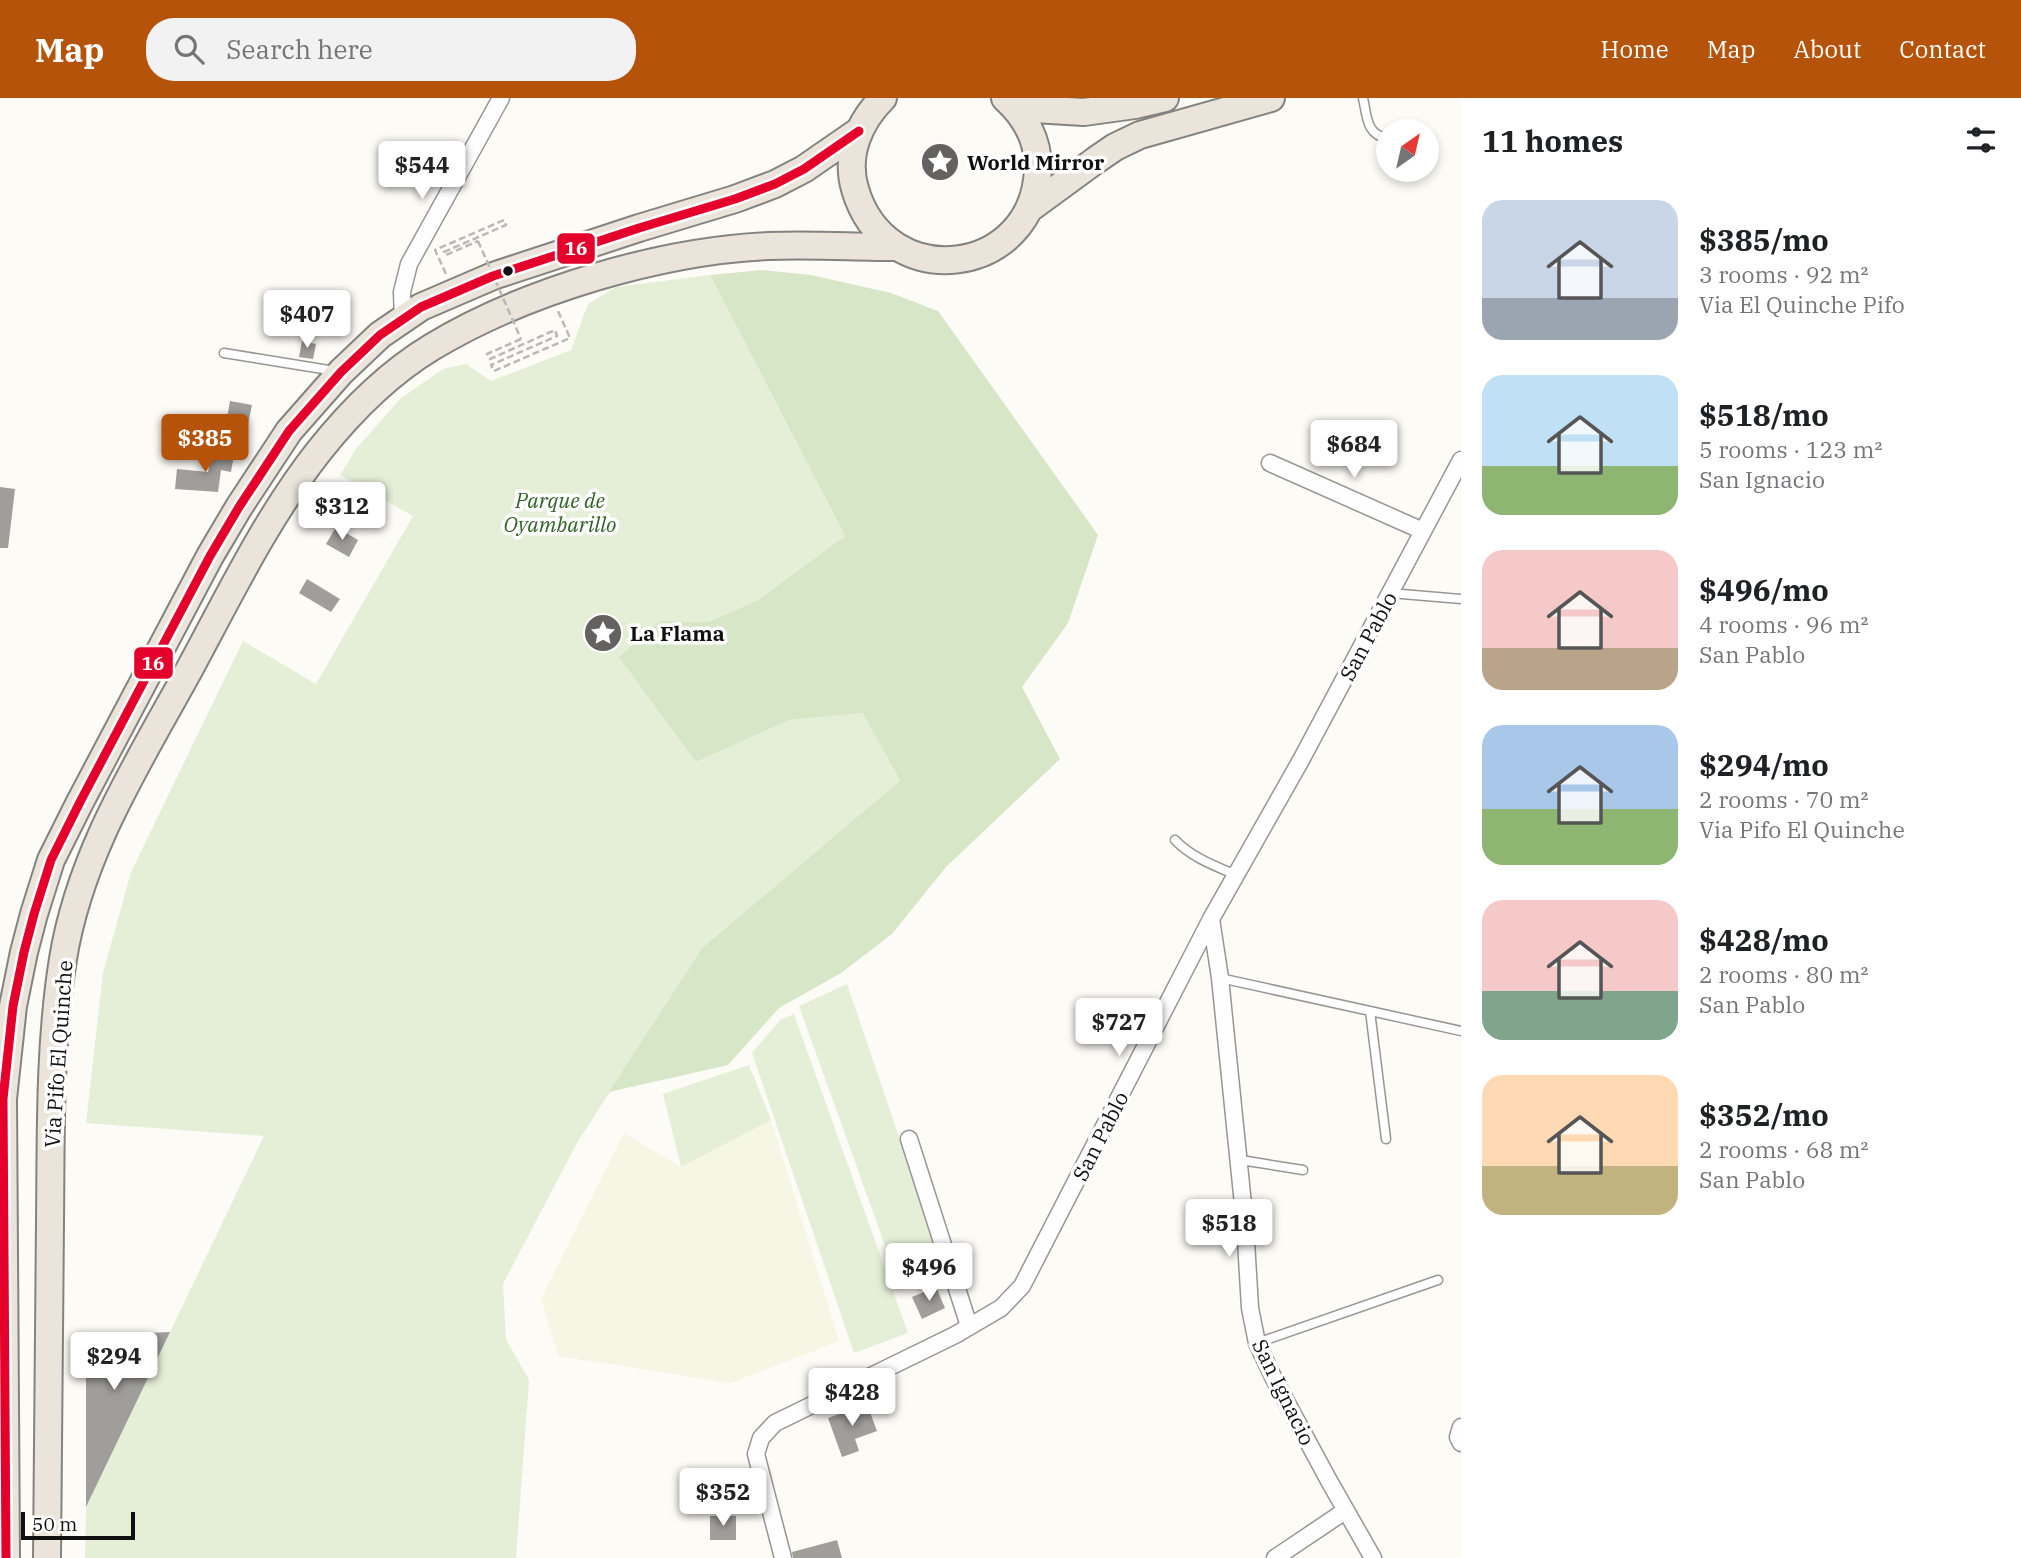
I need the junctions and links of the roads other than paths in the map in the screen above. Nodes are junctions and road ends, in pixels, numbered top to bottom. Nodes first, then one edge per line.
1 (501, 98) edge
2 (1165, 98) edge
3 (1271, 98) edge
4 (1363, 98) edge
5 (1011, 103) edge
6 (872, 109) edge
7 (1376, 134) edge
8 (1029, 209) junction
9 (896, 247) junction
10 (403, 320) junction
11 (224, 353) dead end
12 (341, 372) junction
13 (1461, 460) edge
14 (1270, 463) dead end
15 (1423, 531) junction
16 (1390, 593) junction
17 (1461, 599) edge
18 (1175, 840) dead end
19 (1236, 875) junction
20 (1211, 919) junction
21 (1220, 978) junction
22 (1370, 1011) junction
23 (1461, 1031) edge
24 (909, 1139) dead end
25 (1386, 1139) dead end
26 (1239, 1162) junction
27 (1303, 1170) dead end
28 (2, 1175) edge
29 (1438, 1280) dead end
30 (2, 1289) edge
31 (969, 1326) junction
32 (1257, 1343) junction
33 (3, 1423) edge
34 (1461, 1427) edge
35 (1461, 1443) edge
36 (1345, 1511) junction
37 (4, 1556) edge
38 (47, 1558) edge
39 (783, 1558) edge
40 (1275, 1558) edge
41 (1373, 1558) edge

1 - 10 street
2 - 5 highway
3 - 8 highway
4 - 7 lane
5 - 8 highway
6 - 9 highway
6 - 10 highway
8 - 9 highway
9 - 38 highway, Via Pifo El Quinche
10 - 12 highway
11 - 12 lane
12 - 28 highway
13 - 15 street, San Pablo
14 - 15 street
15 - 16 street, San Pablo
16 - 17 lane
16 - 19 street, San Pablo
18 - 19 lane
19 - 20 street, San Pablo
20 - 21 street, San Ignacio
20 - 31 street, San Pablo
21 - 22 lane
21 - 26 street, San Ignacio
22 - 23 lane
22 - 25 lane
24 - 31 street
26 - 27 lane
26 - 32 street, San Ignacio
28 - 30 highway
29 - 32 lane
30 - 33 highway
31 - 39 street, San Pablo
32 - 36 street, San Ignacio
33 - 37 highway
34 - 35 street
36 - 40 street
36 - 41 street, San Ignacio

